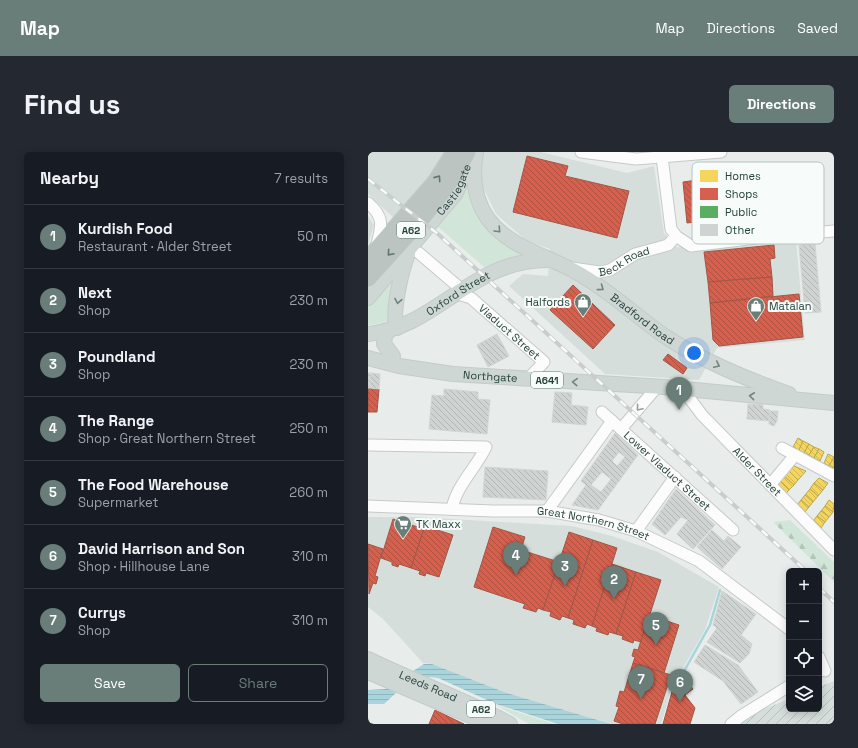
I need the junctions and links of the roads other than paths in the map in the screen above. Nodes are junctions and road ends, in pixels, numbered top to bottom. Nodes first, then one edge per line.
1 (455, 152) edge
2 (467, 152) edge
3 (472, 152) edge
4 (476, 152) edge
5 (581, 152) edge
6 (721, 152) edge
7 (636, 156) edge
8 (662, 157) junction
9 (368, 202) edge
10 (834, 231) edge
11 (824, 232) edge
12 (676, 236) junction
13 (707, 244) edge
14 (414, 251) junction
15 (371, 256) edge
16 (550, 260) junction
17 (568, 267) junction
18 (368, 278) edge
19 (458, 291) junction
20 (368, 298) edge
21 (393, 329) junction
22 (368, 334) edge
23 (368, 350) edge
24 (378, 359) edge
25 (528, 379) junction
26 (614, 385) joint
27 (656, 387) junction
28 (687, 390) junction
29 (805, 399) junction
30 (834, 403) edge
31 (602, 412) dead end
32 (612, 421) junction
33 (621, 429) junction
34 (368, 446) edge
35 (782, 448) dead end
36 (795, 455) junction
37 (834, 476) edge
38 (675, 477) junction
39 (770, 485) junction
40 (368, 506) edge
41 (452, 509) junction
42 (547, 511) junction
43 (733, 530) dead end
44 (636, 531) junction
45 (834, 550) edge
46 (786, 627) edge
47 (368, 659) edge
48 (368, 672) edge
49 (397, 679) junction
50 (786, 688) edge
51 (445, 698) junction
52 (484, 723) edge
53 (510, 724) edge
54 (731, 724) edge

15 -> 1 highway, Castlegate / A62
2 -> 18 highway, Castlegate / A62
3 - 14 main road, Castlegate / A62
4 -> 16 main road, A641
5 - 7 street
6 - 8 street
7 - 8 street
8 - 12 street
9 - 15 street
10 - 11 street
12 - 13 street
12 - 17 street, Beck Road
14 - 19 street, Viaduct Street
14 - 20 main road, Castlegate / A62
14 -> 21 main road
16 - 17 main road, Bradford Road / A641
16 - 19 main road, Oxford Street
17 -> 29 main road, Bradford Road / A641
19 - 21 main road, Oxford Street
19 - 25 street, Viaduct Street
21 - 22 main road, Oxford Street
21 - 24 main road
23 - 24 main road, A641
24 - 25 main road, Northgate / A641
26 -> 25 main road, Northgate / A641
26 - 27 main road, Bradford Road / A641
27 - 28 main road, Bradford Road / A641
27 -> 33 street
29 -> 28 main road, Bradford Road / A641
28 - 39 street, Alder Street
29 - 30 main road, Bradford Road / A641
31 - 32 street, Lower Viaduct Street
32 - 33 street, Lower Viaduct Street
32 - 42 street
33 - 38 street, Lower Viaduct Street
34 - 41 street
35 - 36 street
36 - 37 street
36 - 39 street
38 - 43 street, Lower Viaduct Street
38 - 44 street
39 - 45 street, Alder Street
40 - 41 street, Great Northern Street
41 - 42 street, Great Northern Street
42 - 44 street, Great Northern Street
44 - 46 street, Great Northern Street
47 - 49 main road, Leeds Road / A62
48 - 49 main road, Leeds Road / A62
49 - 51 main road, Leeds Road / A62
50 - 54 street
51 - 52 main road, Leeds Road / A62
51 - 53 main road, Leeds Road / A62

